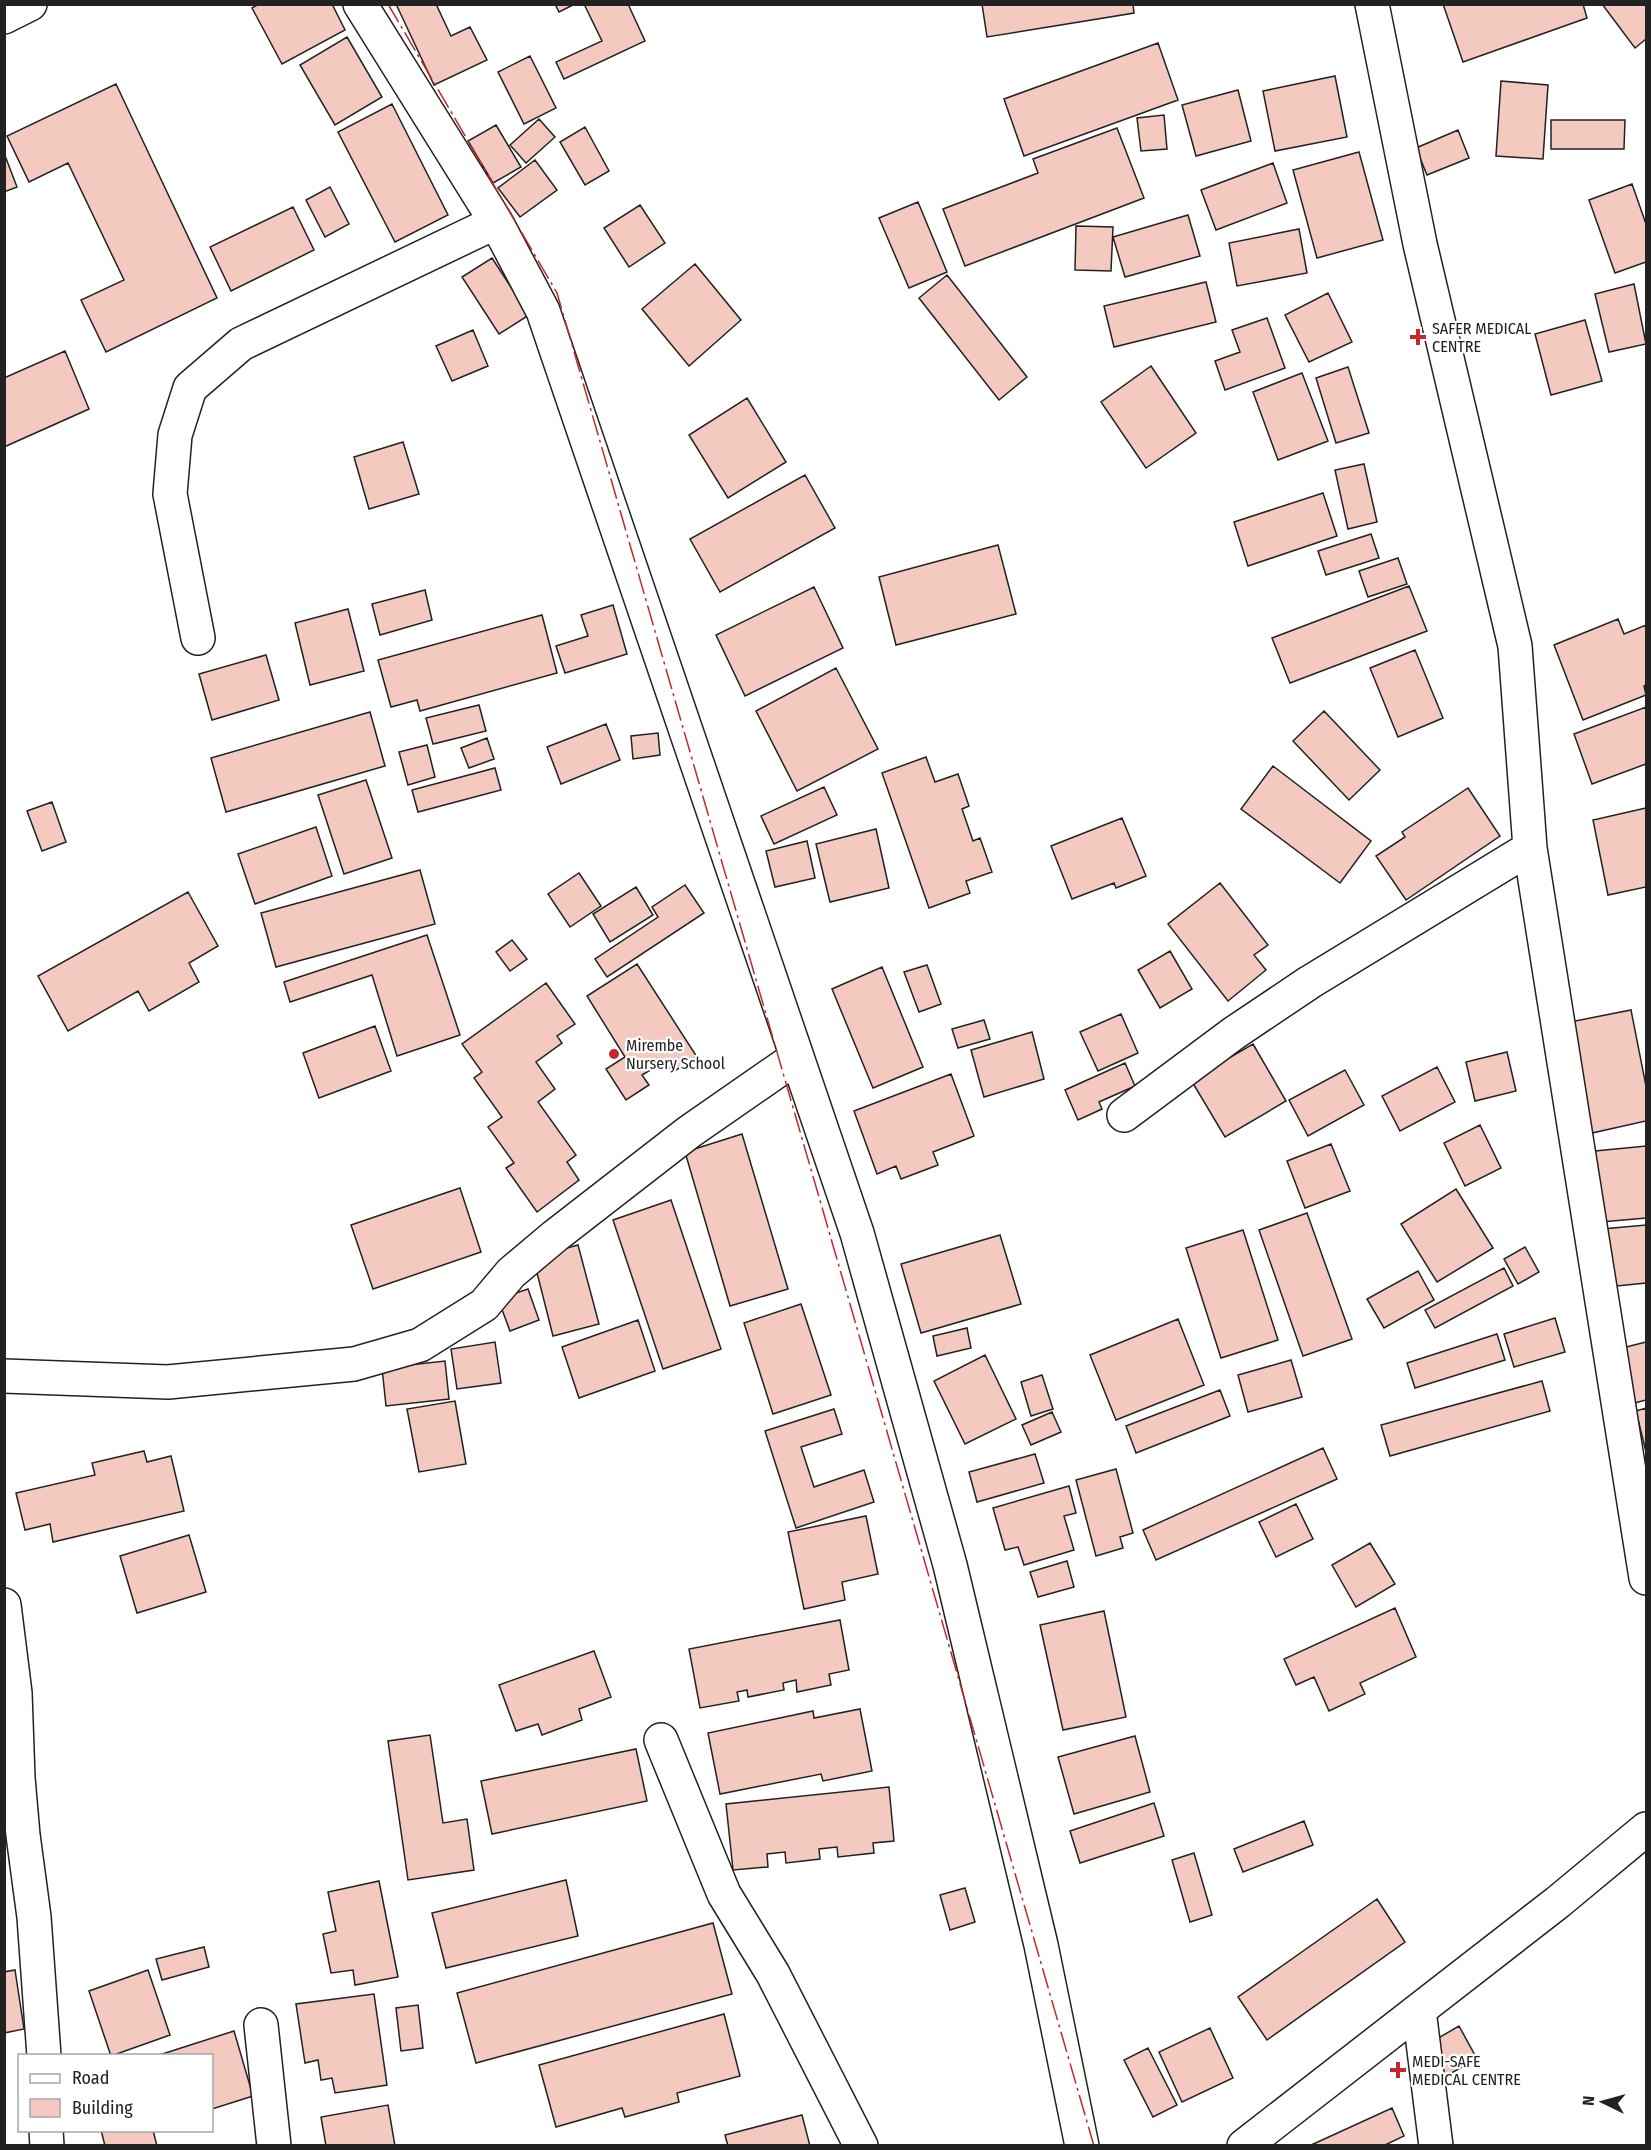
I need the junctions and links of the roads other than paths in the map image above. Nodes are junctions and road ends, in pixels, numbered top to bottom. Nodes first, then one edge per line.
1 (30, 4) edge
2 (360, 4) edge
3 (1372, 4) edge
4 (4, 17) edge
5 (495, 222) junction
6 (198, 638) dead end
7 (1530, 848) junction
8 (796, 1057) junction
9 (1124, 1114) dead end
10 (4, 1376) edge
11 (1647, 1578) edge
12 (4, 1605) edge
13 (661, 1740) dead end
14 (1647, 1829) edge
15 (1419, 2010) junction
16 (261, 2025) dead end
17 (44, 2054) edge
18 (274, 2145) edge
19 (861, 2145) edge
20 (1082, 2145) edge
21 (1244, 2145) edge
22 (1436, 2145) edge

1 - 4 street
2 - 5 street
3 - 7 street
5 - 6 street
5 - 8 street
7 - 9 street
7 - 11 street
8 - 10 street
8 - 20 street
12 - 17 street
13 - 19 street
14 - 15 street
15 - 21 street
15 - 22 street
16 - 18 street

